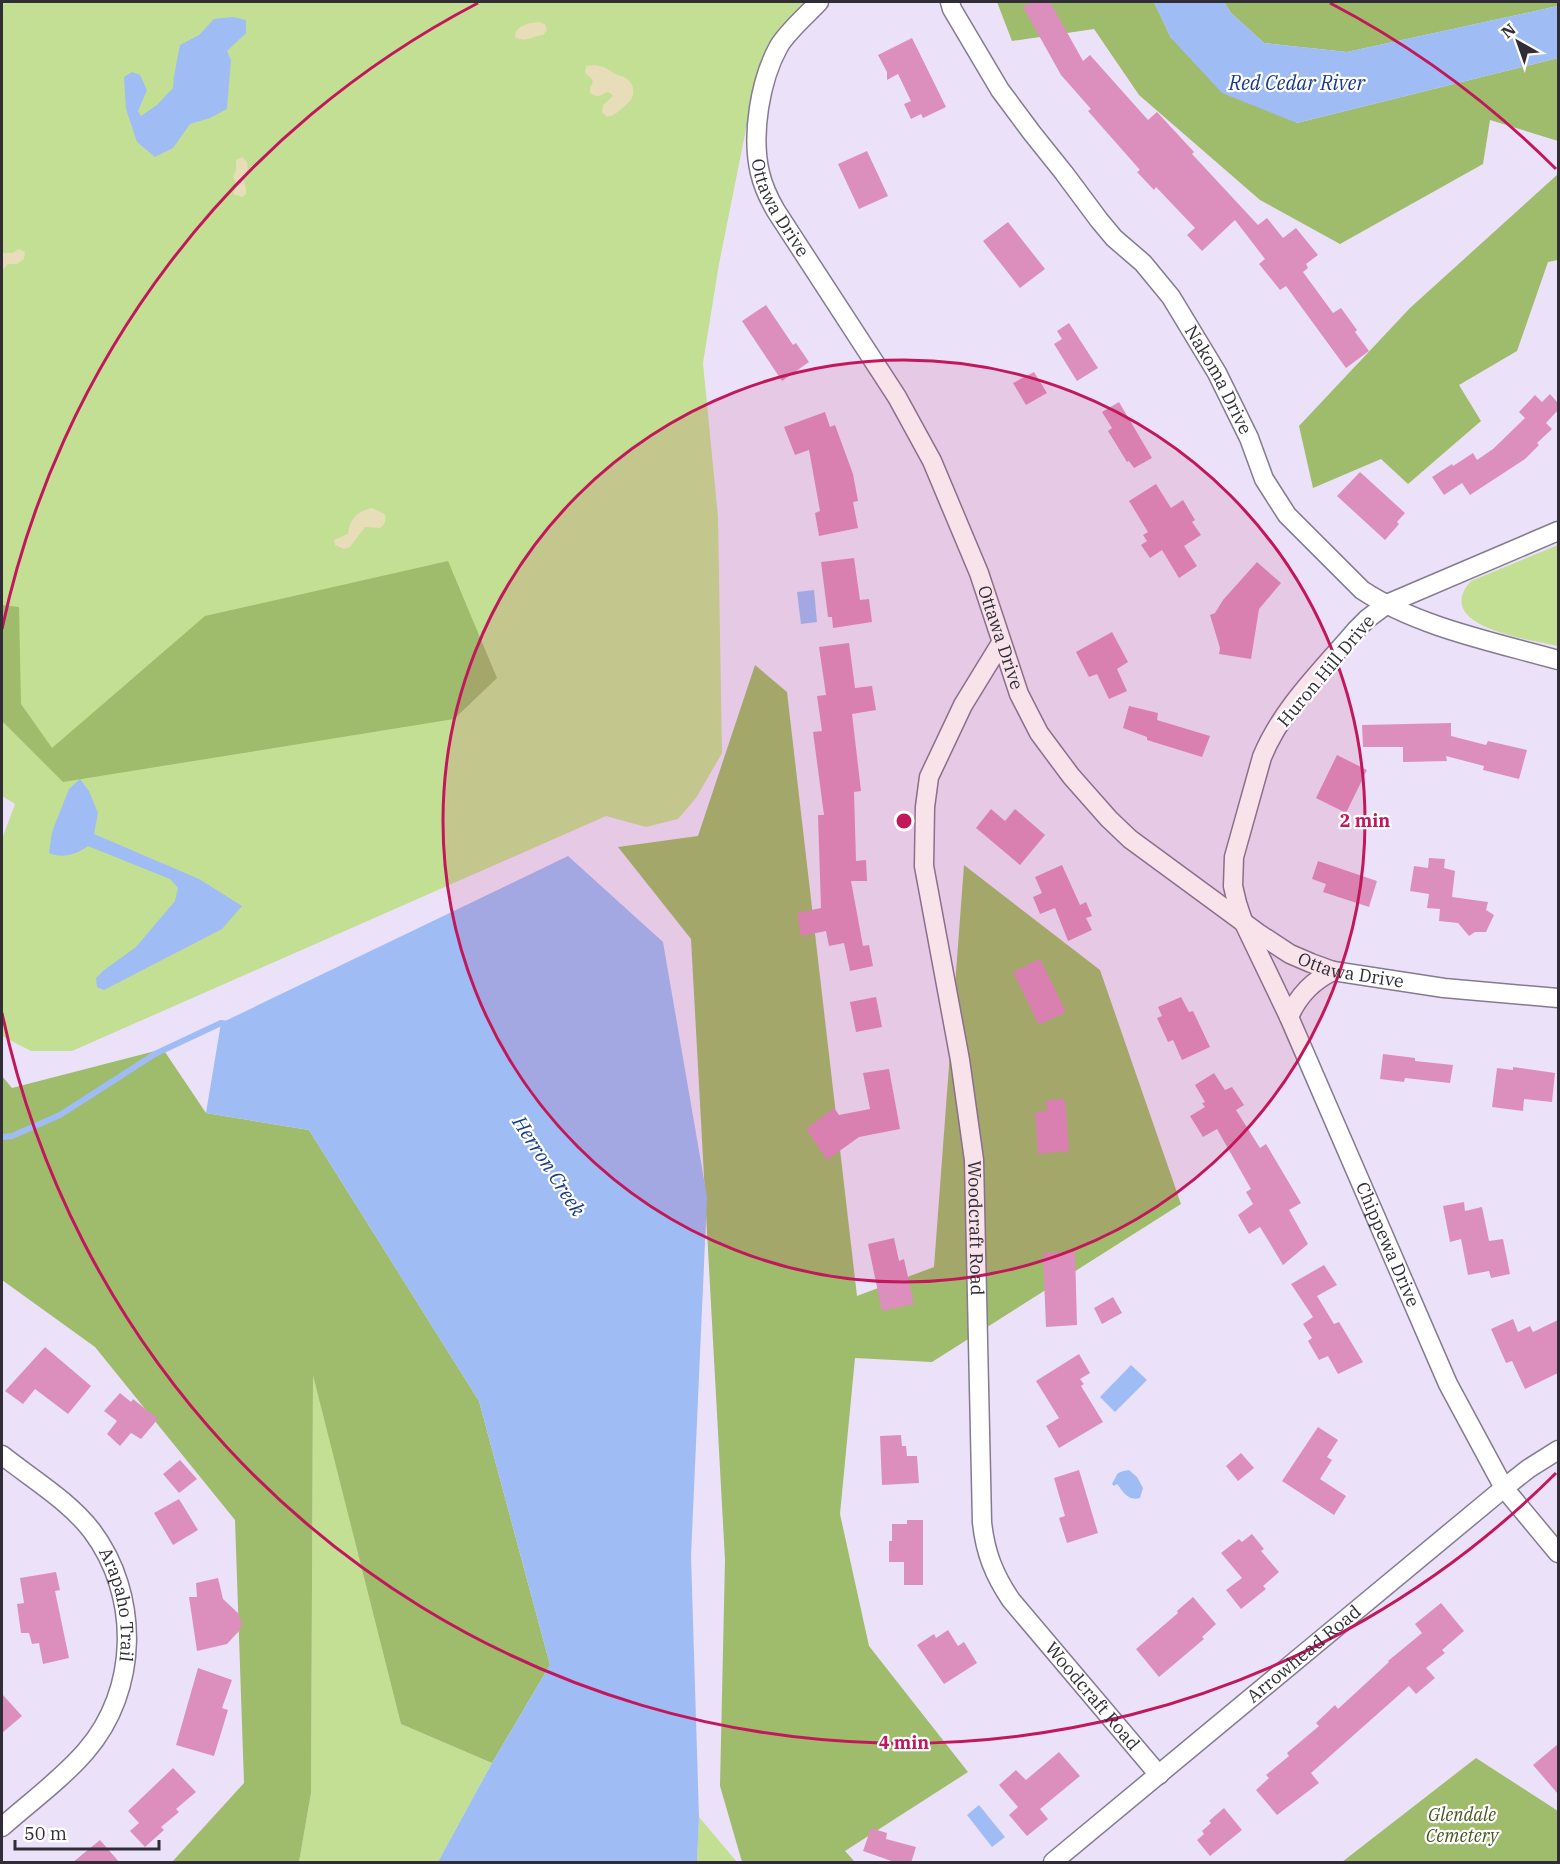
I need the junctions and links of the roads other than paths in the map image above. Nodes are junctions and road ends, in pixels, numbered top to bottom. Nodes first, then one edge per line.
1 (819, 2) edge
2 (950, 2) edge
3 (1558, 531) edge
4 (1388, 604) junction
5 (1001, 643) junction
6 (1558, 660) edge
7 (1243, 921) junction
8 (1333, 971) junction
9 (1558, 998) edge
10 (1289, 1017) junction
11 (1558, 1450) edge
12 (2, 1455) edge
13 (1504, 1488) junction
14 (1558, 1552) edge
15 (1159, 1775) junction
16 (2, 1827) edge
17 (1053, 1863) edge

1 - 5 street, Ottawa Drive
2 - 4 street, Nakoma Drive
3 - 4 street, Huron Hill Drive
4 - 6 street, Nakoma Drive
4 - 7 street, Huron Hill Drive
5 - 7 street, Ottawa Drive
5 - 15 street, Woodcraft Road
7 - 8 street, Ottawa Drive
7 - 10 street, Chippewa Drive
8 - 9 street, Ottawa Drive
8 - 10 street
10 - 13 street, Chippewa Drive
11 - 13 street, Arrowhead Road
12 - 16 street, Arapaho Trail
13 - 14 street, Chippewa Drive
13 - 15 street, Arrowhead Road
15 - 17 street, Arrowhead Road

